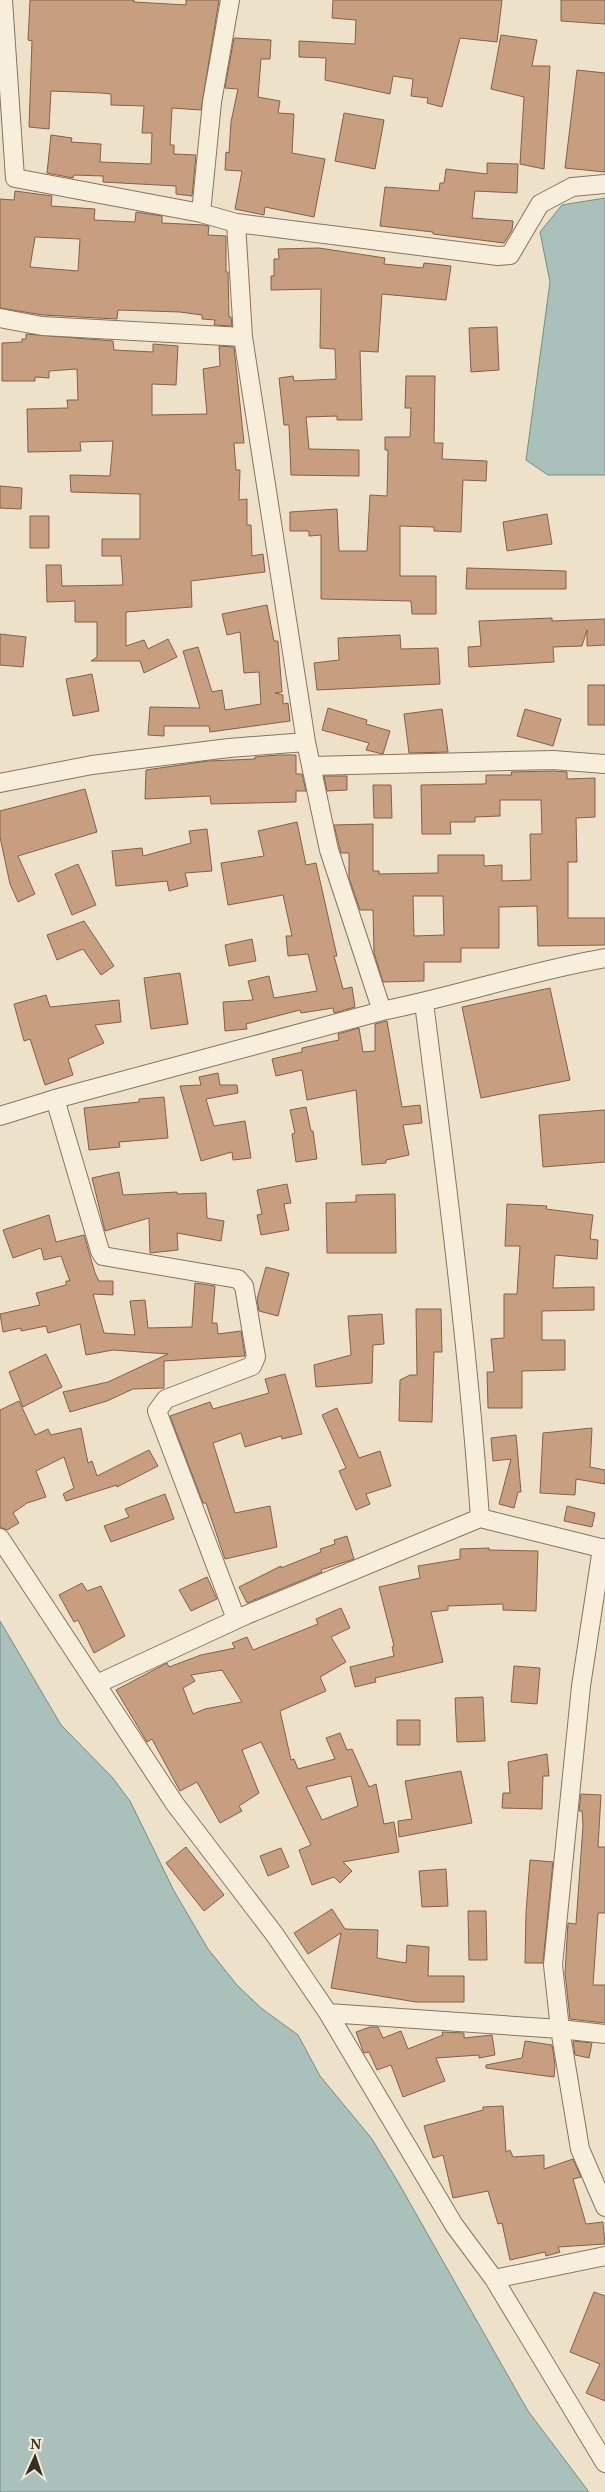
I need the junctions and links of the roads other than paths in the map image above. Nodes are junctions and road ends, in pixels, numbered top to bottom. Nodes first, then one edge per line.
1 (3, 0) edge
2 (230, 0) edge
3 (605, 184) edge
4 (201, 212) junction
5 (236, 223) junction
6 (0, 318) edge
7 (243, 337) junction
8 (306, 742) junction
9 (605, 764) edge
10 (311, 766) junction
11 (0, 783) edge
12 (605, 958) edge
13 (424, 1003) junction
14 (382, 1011) junction
15 (55, 1099) junction
16 (0, 1116) edge
17 (480, 1518) junction
18 (0, 1538) edge
19 (604, 1548) edge
20 (236, 1619) junction
21 (97, 1684) junction
22 (328, 2013) junction
23 (560, 2029) junction
24 (605, 2034) edge
25 (605, 2207) edge
26 (605, 2256) edge
27 (494, 2279) junction
28 (605, 2463) edge

1 - 4 street
2 - 4 street
3 - 5 street
4 - 5 street
5 - 7 street
6 - 7 street
7 - 8 street
8 - 10 street
8 - 11 street
9 - 10 street
10 - 14 street
12 - 13 street
13 - 14 street
13 - 17 street
14 - 15 street
15 - 16 street
15 - 20 street
17 - 19 street
17 - 20 street
18 - 21 street
19 - 23 street
20 - 21 street
21 - 22 street
22 - 23 street
22 - 27 street
23 - 24 street
23 - 25 street
26 - 27 street
27 - 28 street

